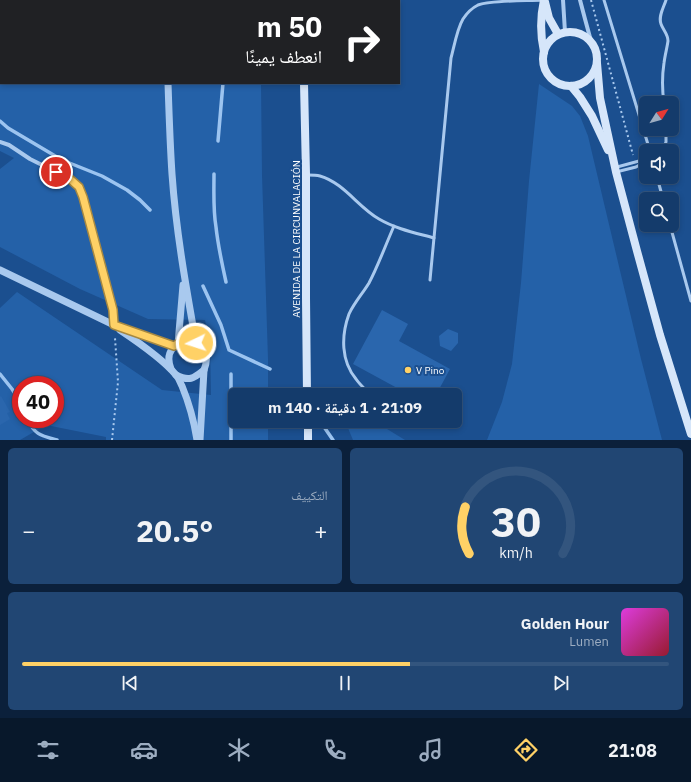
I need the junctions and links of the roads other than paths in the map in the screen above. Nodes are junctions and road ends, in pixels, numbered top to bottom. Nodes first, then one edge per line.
1 (544, 0) edge
2 (563, 0) edge
3 (580, 0) edge
4 (604, 0) edge
5 (660, 0) edge
6 (666, 1) edge
7 (561, 33) junction
8 (591, 41) junction
9 (544, 52) junction
10 (598, 63) junction
11 (168, 84) edge
12 (304, 84) edge
13 (571, 86) junction
14 (663, 96) edge
15 (0, 142) edge
16 (648, 144) edge
17 (639, 161) edge
18 (639, 165) edge
19 (616, 169) junction
20 (306, 174) junction
21 (394, 226) junction
22 (672, 232) edge
23 (434, 238) junction
24 (0, 270) edge
25 (183, 270) junction
26 (430, 280) dead end
27 (691, 301) edge
28 (114, 325) junction
29 (196, 343) junction
30 (176, 345) junction
31 (204, 370) junction
32 (174, 372) junction
33 (307, 388) edge
34 (364, 388) edge
35 (308, 428) edge
36 (691, 434) edge
37 (196, 440) edge
38 (200, 440) edge
39 (308, 440) edge

1 - 7 main road
1 - 9 main road
1 - 23 lane
2 - 7 street
3 - 8 street
4 - 16 lane
5 - 6 lane
6 - 14 lane
7 - 8 main road
7 - 9 main road
8 - 10 main road
9 - 13 main road
10 - 13 main road
10 - 19 main road
11 - 25 street
12 - 20 main road, AVENIDA DE LA CIRCUNVALACIÓN
13 - 19 main road
15 - 28 street
17 - 19 lane
18 - 19 lane
19 - 36 main road
20 - 21 lane
20 - 33 main road, AVENIDA DE LA CIRCUNVALACIÓN
21 - 23 lane
21 - 34 lane
22 - 27 lane
23 - 26 lane
24 - 28 street
25 - 29 street
25 - 30 street
28 - 30 street
28 - 32 street
29 - 30 street
29 - 31 street
30 - 32 street
31 - 32 street
31 - 38 street
32 - 37 street
35 - 39 main road

